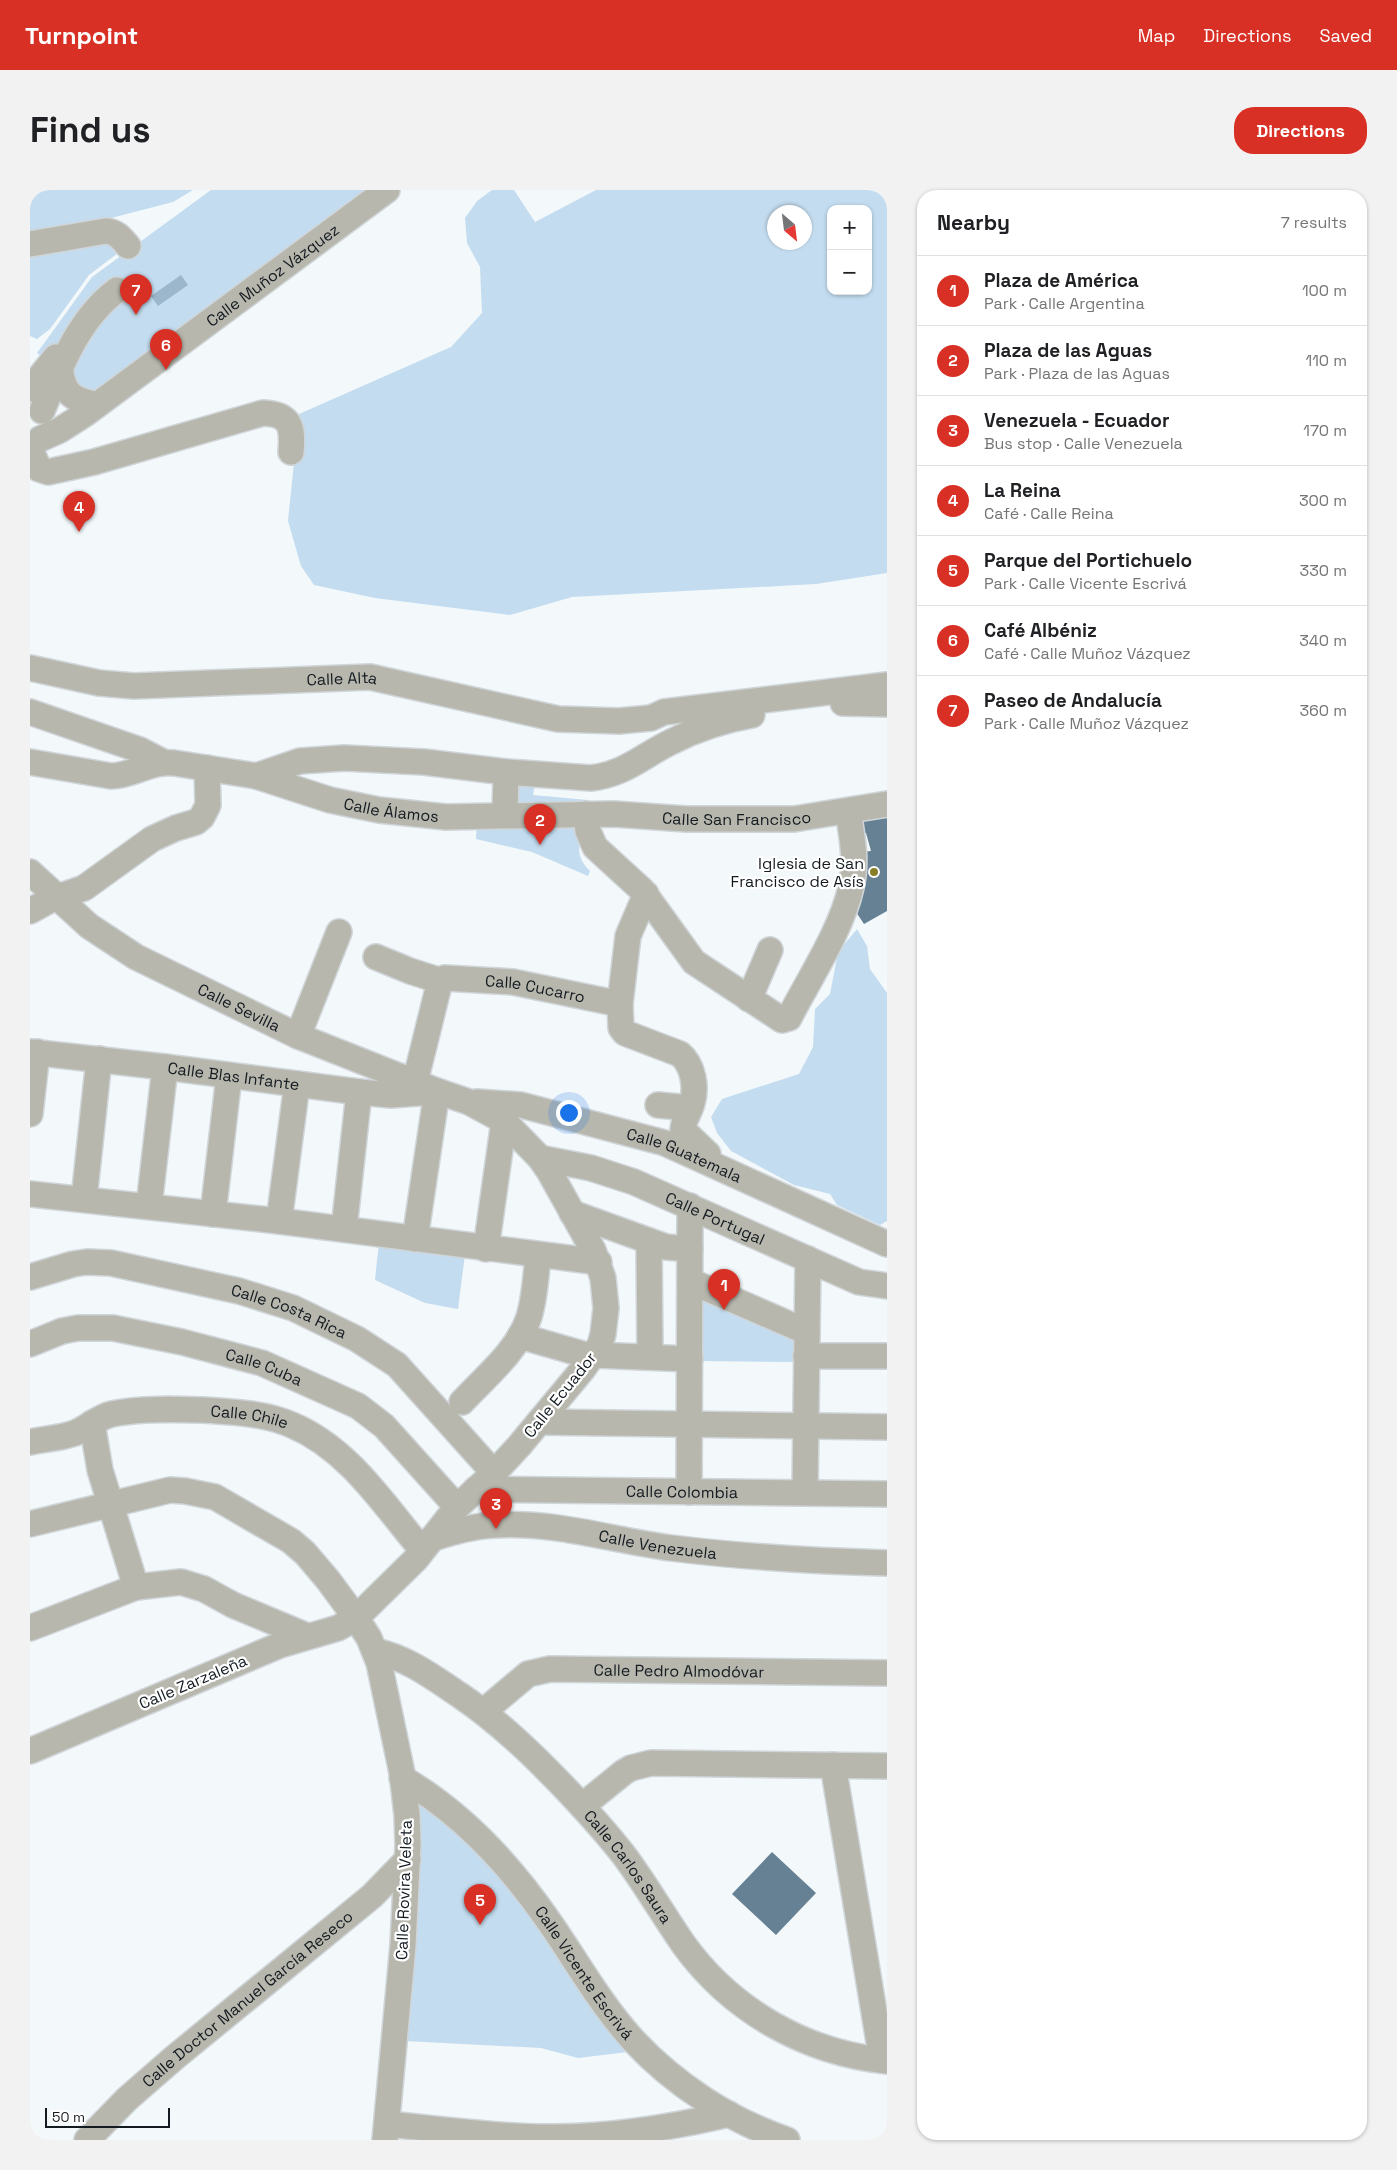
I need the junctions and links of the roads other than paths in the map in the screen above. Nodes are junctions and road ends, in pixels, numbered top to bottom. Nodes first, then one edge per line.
1 (387, 190) edge
2 (30, 244) edge
3 (128, 246) dead end
4 (60, 367) junction
5 (30, 389) edge
6 (99, 399) junction
7 (36, 427) edge
8 (291, 452) dead end
9 (30, 668) edge
10 (887, 685) edge
11 (887, 704) edge
12 (30, 712) edge
13 (651, 718) junction
14 (130, 746) junction
15 (664, 746) junction
16 (30, 762) edge
17 (163, 762) junction
18 (207, 768) junction
19 (506, 772) junction
20 (120, 776) junction
21 (256, 776) junction
22 (887, 804) edge
23 (848, 811) junction
24 (586, 814) junction
25 (493, 816) junction
26 (30, 872) edge
27 (646, 894) junction
28 (58, 897) junction
29 (30, 911) edge
30 (339, 932) dead end
31 (770, 950) dead end
32 (376, 957) dead end
33 (441, 981) junction
34 (749, 999) junction
35 (620, 1004) junction
36 (298, 1036) junction
37 (34, 1052) edge
38 (99, 1059) junction
39 (165, 1067) junction
40 (229, 1076) junction
41 (297, 1084) junction
42 (426, 1087) junction
43 (359, 1092) junction
44 (469, 1102) junction
45 (658, 1105) dead end
46 (690, 1108) junction
47 (30, 1114) edge
48 (504, 1120) junction
49 (540, 1158) junction
50 (717, 1167) junction
51 (30, 1194) edge
52 (84, 1199) junction
53 (149, 1206) junction
54 (690, 1206) junction
55 (572, 1213) junction
56 (213, 1214) junction
57 (279, 1221) junction
58 (344, 1229) junction
59 (416, 1239) junction
60 (649, 1241) junction
61 (887, 1244) edge
62 (486, 1248) junction
63 (690, 1249) junction
64 (538, 1255) junction
65 (808, 1259) junction
66 (599, 1262) junction
67 (30, 1277) edge
68 (690, 1281) junction
69 (887, 1286) edge
70 (520, 1336) junction
71 (30, 1344) edge
72 (806, 1344) junction
73 (593, 1356) junction
74 (887, 1356) edge
75 (650, 1357) junction
76 (690, 1359) junction
77 (462, 1402) dead end
78 (539, 1422) junction
79 (92, 1423) junction
80 (689, 1424) junction
81 (805, 1426) junction
82 (887, 1428) edge
83 (30, 1442) edge
84 (494, 1472) junction
85 (476, 1489) junction
86 (688, 1492) junction
87 (805, 1492) junction
88 (887, 1494) edge
89 (111, 1505) junction
90 (457, 1507) junction
91 (30, 1524) edge
92 (426, 1545) junction
93 (887, 1563) edge
94 (136, 1587) junction
95 (356, 1618) junction
96 (30, 1628) edge
97 (307, 1636) junction
98 (375, 1651) junction
99 (887, 1673) edge
100 (484, 1711) junction
101 (30, 1751) edge
102 (832, 1765) junction
103 (887, 1766) edge
104 (402, 1778) junction
105 (582, 1806) junction
106 (408, 1859) junction
107 (884, 2060) edge
108 (729, 2114) junction
109 (386, 2132) edge
110 (87, 2140) edge
111 (787, 2140) edge

1 - 6 street, Calle Muñoz Vázquez
2 - 3 street
4 - 5 street
4 - 6 street
4 - 7 street
6 - 7 street, Calle Muñoz Vázquez
7 - 8 street
9 - 13 street, Calle Alta
10 - 13 street, Calle Alta
11 - 15 street
12 - 14 street
13 - 15 street
14 - 17 street
14 - 20 street
15 - 19 street
16 - 20 street
17 - 18 street, Calle Álamos
17 - 20 street
18 - 21 street, Calle Álamos
18 - 28 street
19 - 21 street
19 - 25 street
21 - 25 street, Calle Álamos
22 - 23 street, Calle San Francisco
23 - 24 street, Calle San Francisco
23 - 34 street
24 - 25 street, Calle Álamos
24 - 27 street
26 - 28 street, Calle Sevilla
27 - 34 street
27 - 35 street
28 - 29 street
28 - 36 street, Calle Sevilla
30 - 36 street
31 - 34 street
32 - 33 street
33 - 35 street, Calle Cucarro
33 - 42 street
35 - 46 street
36 - 42 street, Calle Sevilla
37 - 38 street, Calle Blas Infante
37 - 47 street
38 - 39 street, Calle Blas Infante
38 - 52 street
39 - 40 street, Calle Blas Infante
39 - 53 street
40 - 41 street, Calle Blas Infante
40 - 56 street
41 - 43 street, Calle Blas Infante
41 - 57 street
42 - 43 street, Calle Blas Infante
42 - 44 street, Calle Ecuador
42 - 59 street
43 - 58 street
44 - 48 street, Calle Ecuador
44 - 50 street, Calle Guatemala
45 - 46 street
46 - 50 street
48 - 49 street, Calle Ecuador
48 - 62 street
49 - 54 street, Calle Portugal
49 - 55 street, Calle Ecuador
50 - 61 street, Calle Guatemala
51 - 52 street
52 - 53 street
53 - 56 street
54 - 63 street
54 - 65 street, Calle Portugal
55 - 60 street
55 - 66 street, Calle Ecuador
56 - 57 street
57 - 58 street
58 - 59 street
59 - 62 street
60 - 63 street
60 - 75 street
62 - 64 street
63 - 68 street
64 - 66 street
64 - 70 street
65 - 69 street, Calle Portugal
65 - 72 street
66 - 73 street, Calle Ecuador
67 - 84 street, Calle Costa Rica
68 - 72 street
68 - 76 street
70 - 73 street
70 - 77 street
71 - 90 street, Calle Cuba
72 - 74 street
72 - 81 street
73 - 75 street
73 - 78 street, Calle Ecuador
75 - 76 street
76 - 80 street
78 - 80 street
78 - 84 street, Calle Ecuador
79 - 83 street, Calle Chile
79 - 89 street
79 - 92 street, Calle Chile
80 - 81 street
80 - 86 street
81 - 82 street
81 - 87 street
84 - 85 street, Calle Ecuador
85 - 86 street, Calle Colombia
85 - 90 street, Calle Ecuador
86 - 87 street, Calle Colombia
87 - 88 street, Calle Colombia
89 - 91 street, Calle Rovira Veleta
89 - 94 street
89 - 95 street, Calle Rovira Veleta
90 - 92 street, Calle Ecuador
92 - 93 street, Calle Venezuela
92 - 95 street, Calle Ecuador
94 - 96 street
94 - 97 street
95 - 97 street, Calle Zarzaleña
95 - 98 street, Calle Rovira Veleta
97 - 101 street, Calle Zarzaleña
98 - 100 street, Calle Carlos Saura
98 - 104 street, Calle Rovira Veleta
99 - 100 street, Calle Pedro Almodóvar
100 - 105 street, Calle Carlos Saura
102 - 103 street
102 - 105 street
102 - 107 street
104 - 106 street, Calle Rovira Veleta
104 - 108 street, Calle Vicente Escrivá
105 - 107 street, Calle Carlos Saura
106 - 109 street, Calle Rovira Veleta
106 - 110 street, Calle Doctor Manuel García Reseco
108 - 109 street
108 - 111 street, Calle Vicente Escrivá

